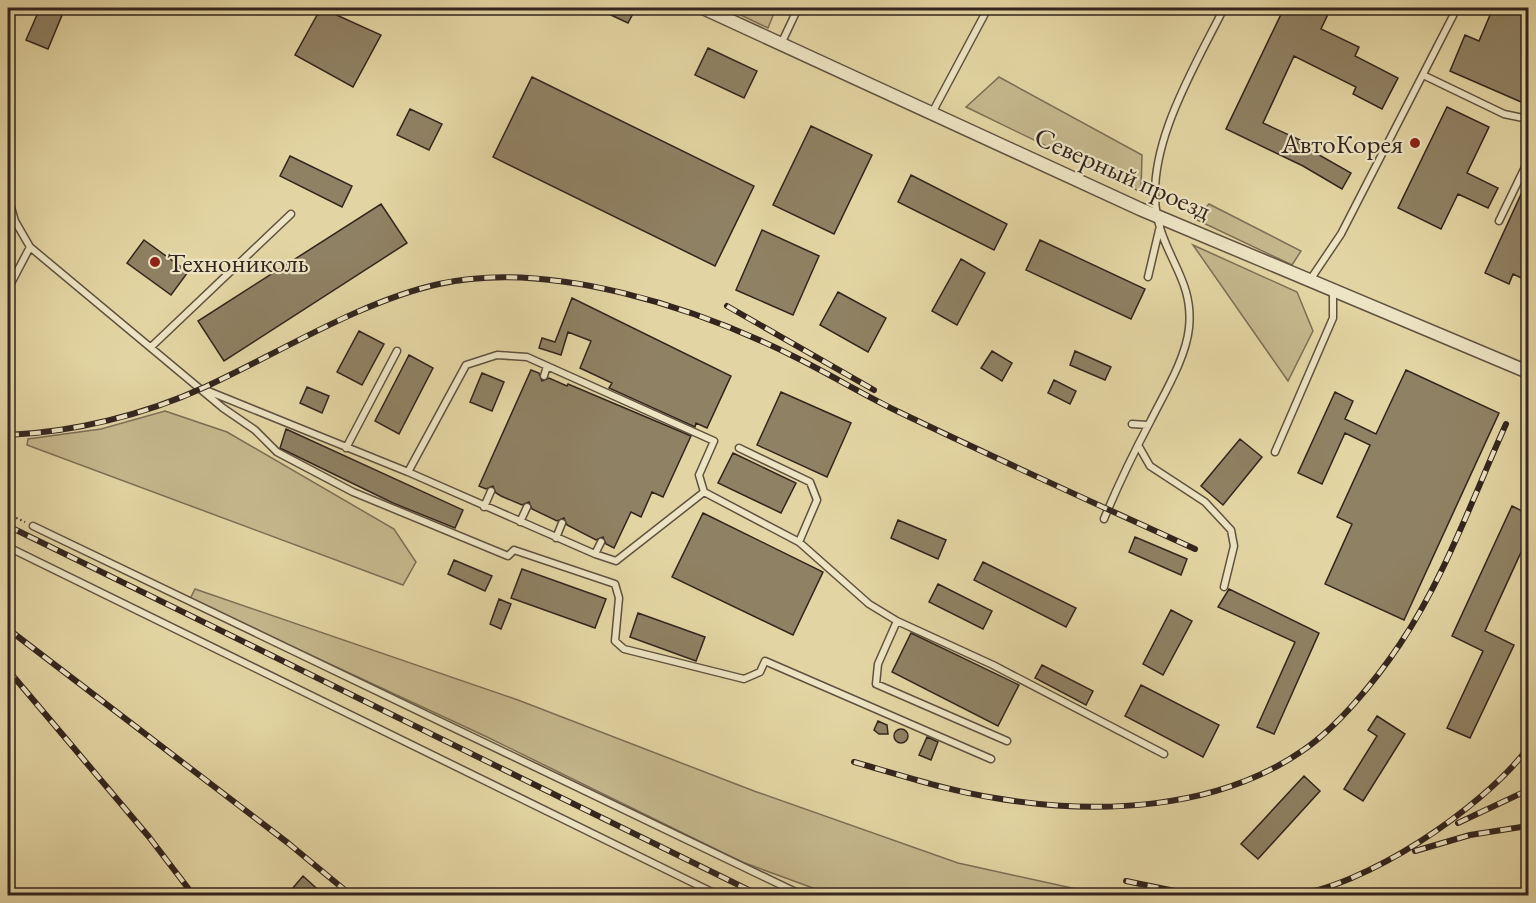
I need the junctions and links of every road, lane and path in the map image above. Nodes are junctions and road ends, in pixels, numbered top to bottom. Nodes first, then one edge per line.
1 (703, 8) edge
2 (798, 8) edge
3 (988, 8) edge
4 (1224, 8) edge
5 (1457, 8) edge
6 (782, 44) junction
7 (1423, 75) junction
8 (932, 113) junction
9 (1528, 119) edge
10 (1528, 161) edge
11 (8, 197) edge
12 (291, 214) dead end
13 (1499, 220) dead end
14 (1159, 221) junction
15 (30, 248) junction
16 (1148, 277) dead end
17 (1309, 280) junction
18 (8, 289) edge
19 (1334, 291) junction
20 (152, 347) junction
21 (397, 351) dead end
22 (548, 366) junction
23 (1528, 372) edge
24 (544, 376) dead end
25 (584, 382) junction
26 (202, 388) junction
27 (581, 389) dead end
28 (1132, 424) dead end
29 (1148, 425) junction
30 (1138, 445) junction
31 (346, 448) junction
32 (739, 448) dead end
33 (1275, 452) dead end
34 (408, 472) junction
35 (491, 491) dead end
36 (704, 492) junction
37 (484, 507) junction
38 (527, 507) dead end
39 (8, 514) edge
40 (1104, 519) dead end
41 (520, 522) junction
42 (562, 523) dead end
43 (33, 526) joint
44 (556, 538) junction
45 (601, 542) dead end
46 (800, 542) junction
47 (8, 547) edge
48 (595, 554) junction
49 (1224, 587) dead end
50 (897, 621) junction
51 (1007, 741) dead end
52 (1164, 754) dead end
53 (991, 759) dead end
54 (720, 896) edge
55 (804, 896) edge

1 - 6 street, Северный проезд
2 - 6 lane
3 - 8 lane
4 - 14 lane
5 - 7 lane
6 - 8 street, Северный проезд
7 - 9 lane
7 - 17 lane
8 - 14 street, Северный проезд
10 - 13 lane
11 - 15 lane
12 - 20 lane
14 - 16 lane
14 - 17 street, Северный проезд
14 - 29 lane
15 - 18 lane
15 - 20 lane
17 - 19 street, Северный проезд
19 - 23 street, Северный проезд
19 - 33 lane
20 - 26 lane
21 - 31 lane
22 - 24 lane
22 - 25 lane
22 - 34 lane
25 - 27 lane
25 - 36 lane
26 - 31 lane
26 - 53 lane
28 - 29 lane
29 - 30 lane
30 - 40 lane
30 - 49 lane
31 - 34 lane
32 - 46 lane
34 - 37 lane
35 - 37 lane
36 - 46 lane
36 - 48 lane
37 - 41 lane
38 - 41 lane
39 - 43 path
41 - 44 lane
42 - 44 lane
43 - 55 lane
44 - 48 lane
45 - 48 lane
46 - 50 lane
47 - 54 lane
50 - 51 lane
50 - 52 lane

